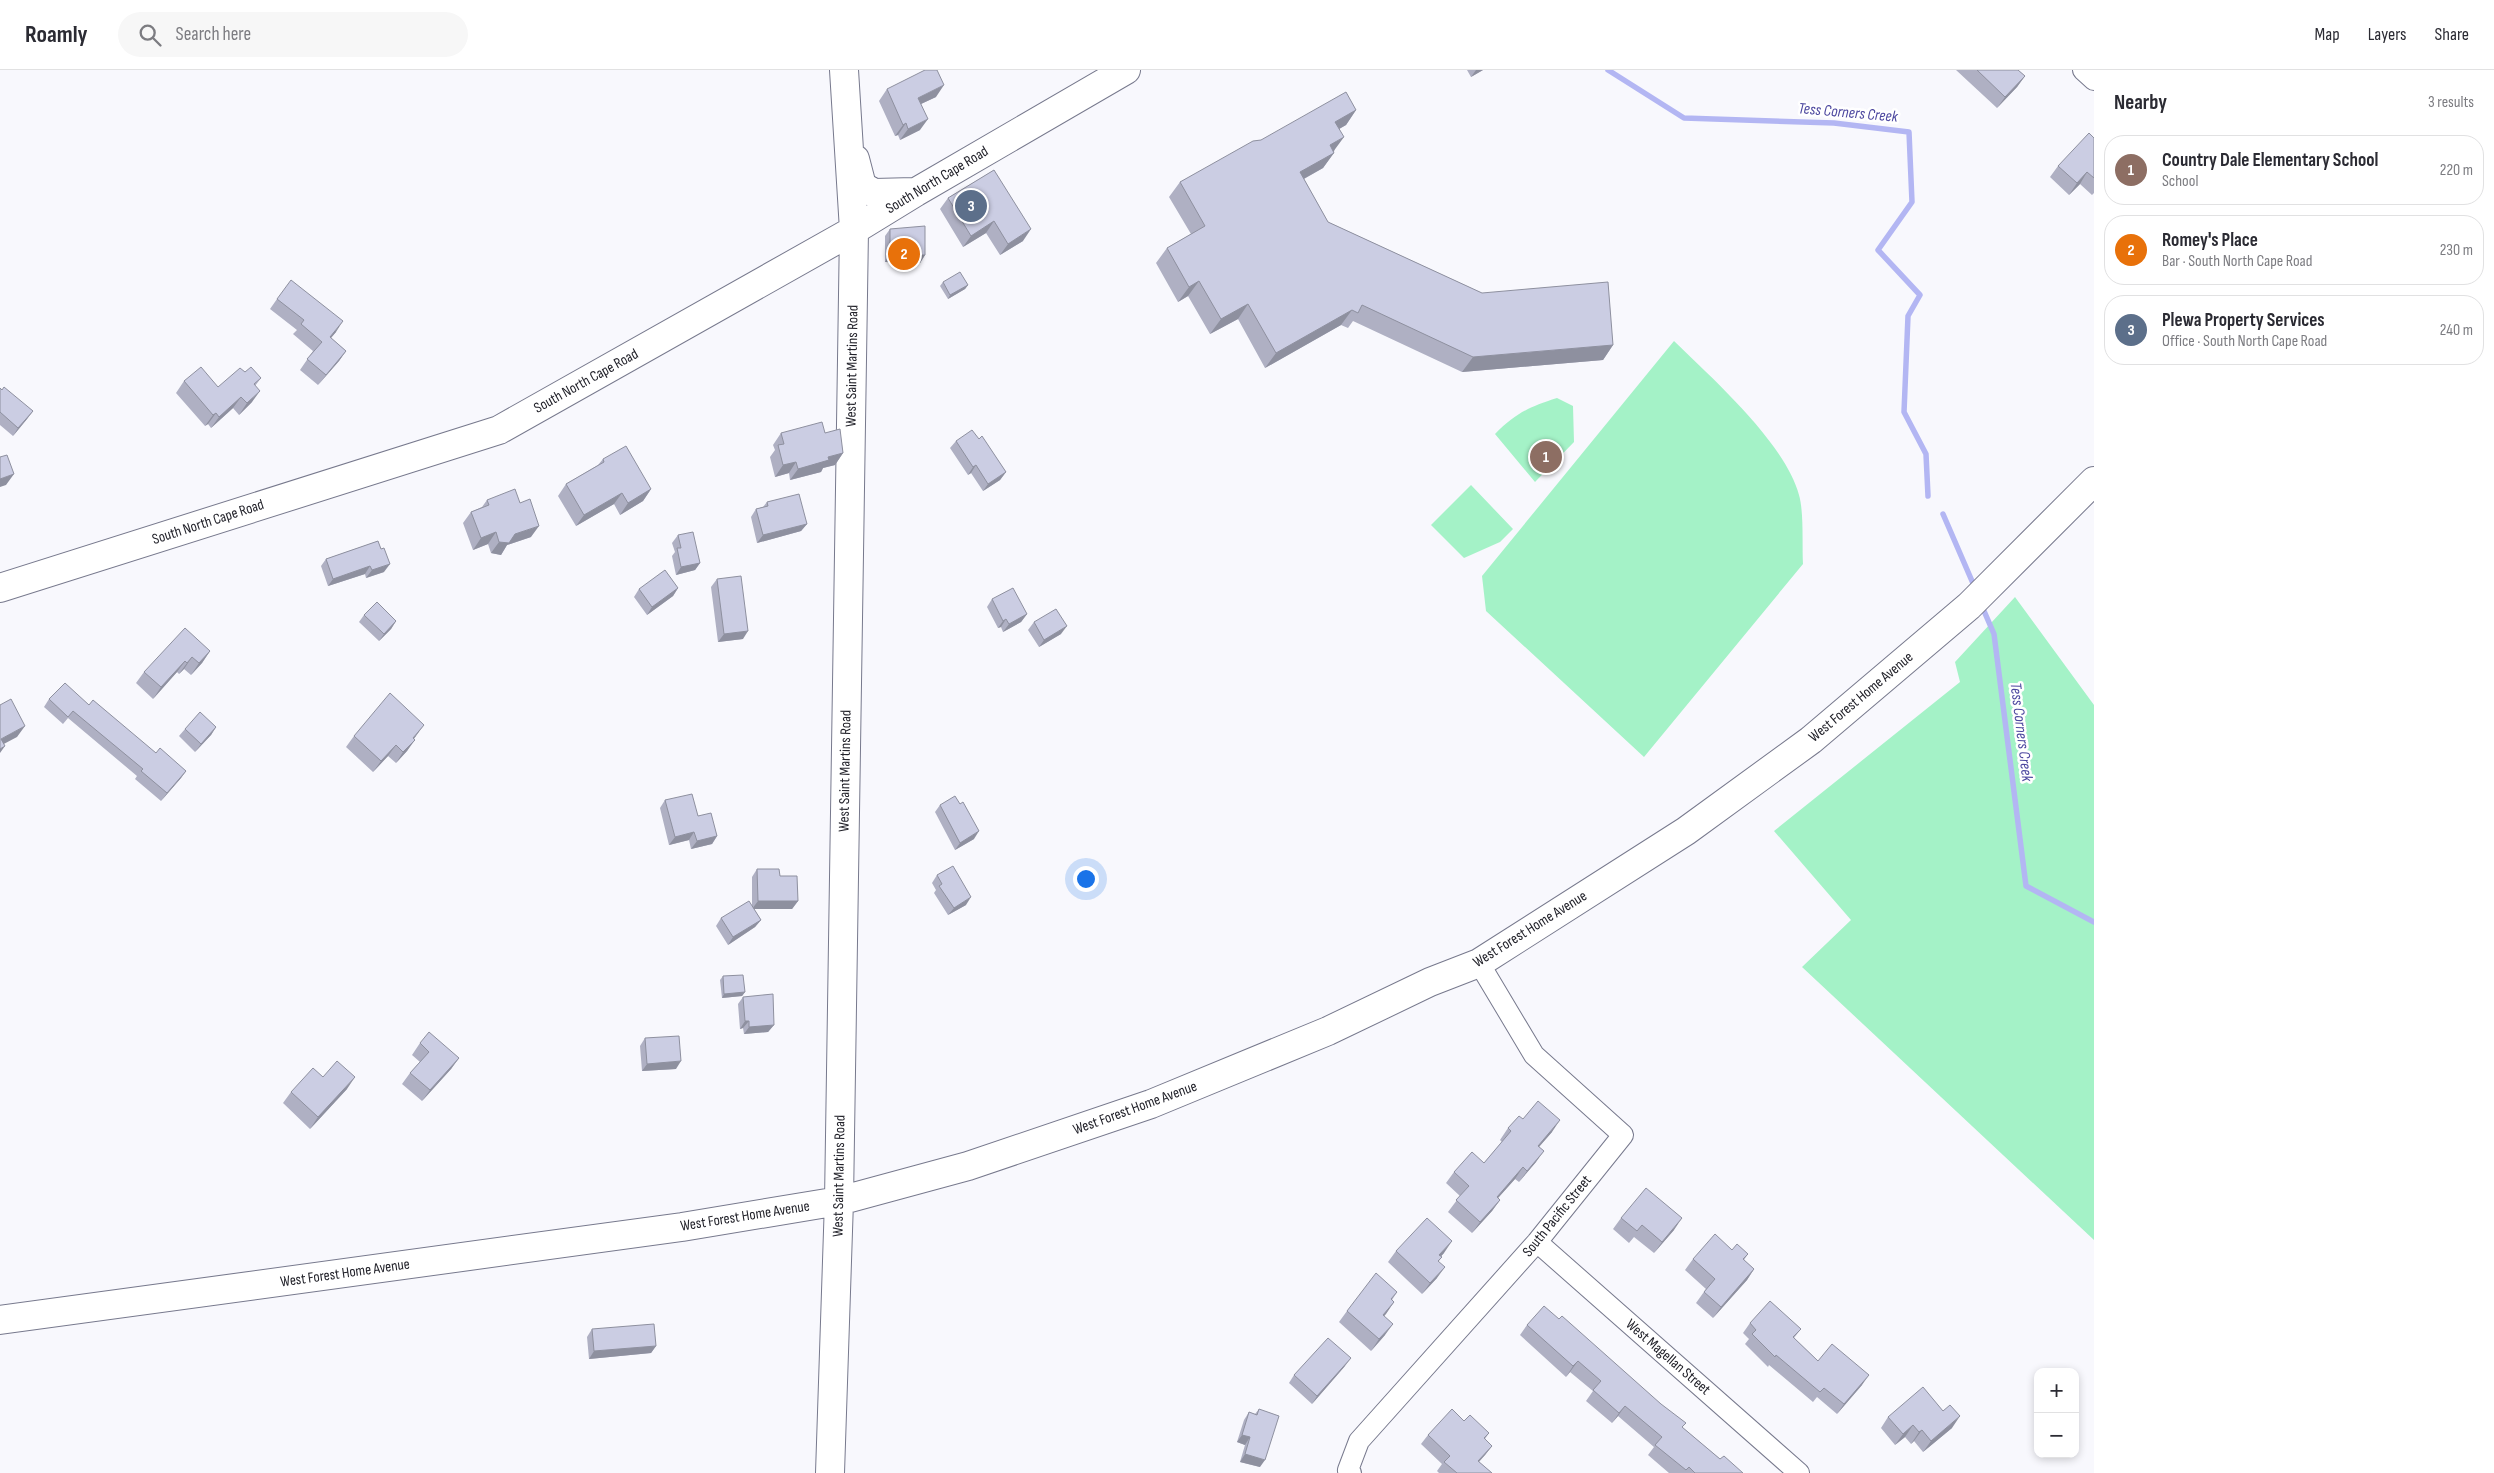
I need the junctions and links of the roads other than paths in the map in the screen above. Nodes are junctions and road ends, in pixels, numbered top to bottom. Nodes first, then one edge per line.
1 (844, 70) edge
2 (1126, 70) edge
3 (2083, 70) edge
4 (2094, 80) edge
5 (848, 135) junction
6 (916, 192) junction
7 (854, 230) junction
8 (2094, 481) edge
9 (0, 588) edge
10 (1480, 963) junction
11 (839, 1201) junction
12 (1537, 1242) junction
13 (0, 1320) edge
14 (1350, 1472) edge
15 (830, 1473) edge
16 (1799, 1473) edge

1 - 5 street, West Saint Martins Road
2 - 6 street, South North Cape Road
3 - 4 street
5 - 6 street
5 - 7 street, West Saint Martins Road
6 - 7 street, South North Cape Road
7 - 9 street, South North Cape Road
7 - 11 street, West Saint Martins Road
8 - 10 street, West Forest Home Avenue
10 - 11 street, West Forest Home Avenue
10 - 12 street, South Pacific Street
11 - 13 street, West Forest Home Avenue
11 - 15 street, West Saint Martins Road
12 - 14 street, South Pacific Street
12 - 16 street, West Magellan Street

